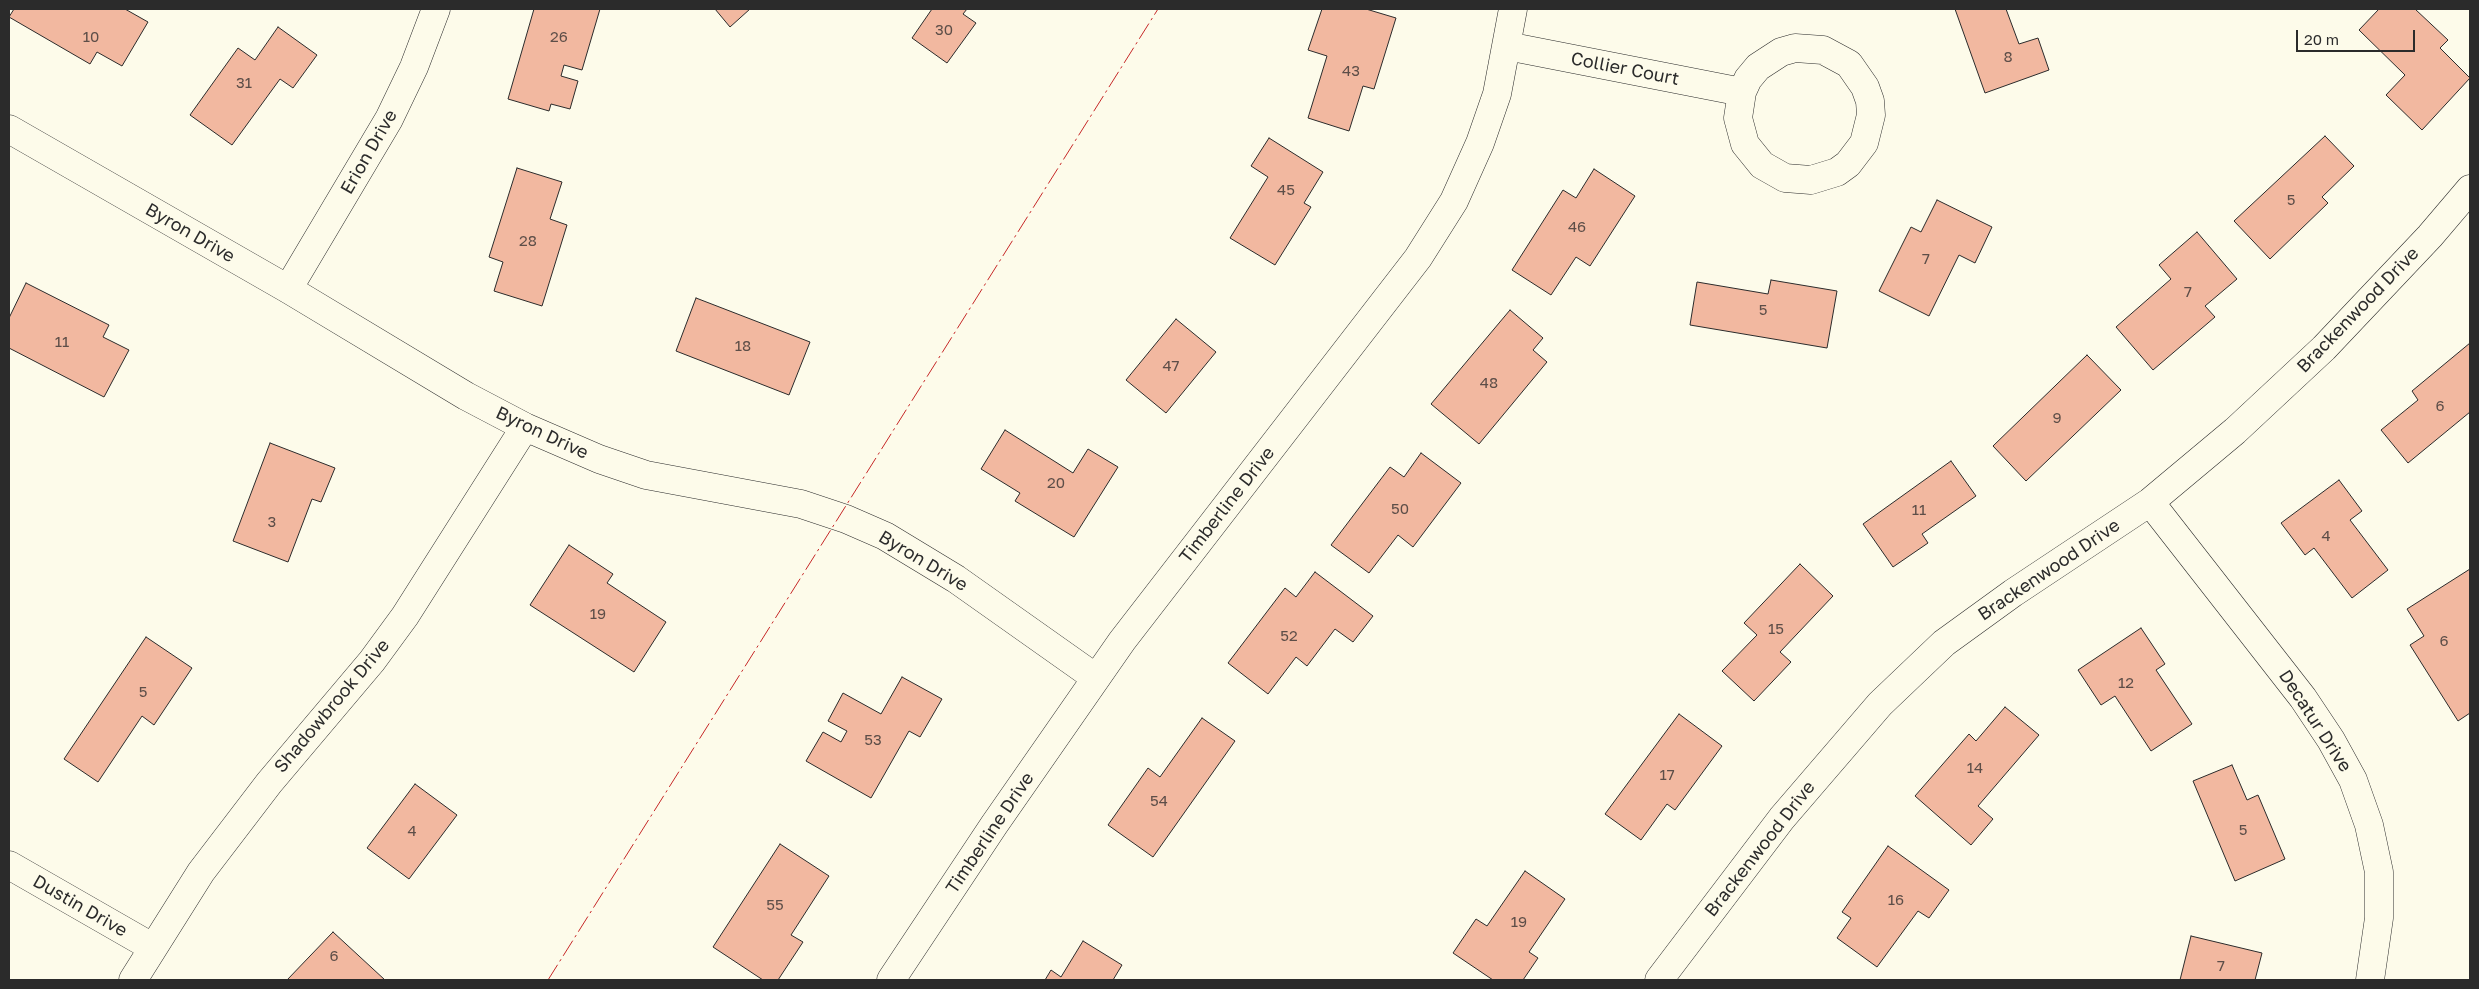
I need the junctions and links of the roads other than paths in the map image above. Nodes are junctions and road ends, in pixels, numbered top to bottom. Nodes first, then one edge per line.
1 (436, 9) edge
2 (1513, 9) edge
3 (1508, 46) junction
4 (1742, 92) junction
5 (9, 129) edge
6 (2470, 189) edge
7 (288, 289) junction
8 (525, 427) junction
9 (2150, 502) junction
10 (1096, 678) junction
11 (9, 865) edge
12 (152, 948) junction
13 (133, 980) edge
14 (892, 980) edge
15 (1659, 980) edge
16 (2370, 980) edge

1 - 7 street, Erion Drive
2 - 3 street, Timberline Drive
3 - 4 street, Collier Court
3 - 10 street, Timberline Drive
4 - 4 street
5 - 7 street, Byron Drive
6 - 9 street, Brackenwood Drive
7 - 8 street, Byron Drive
8 - 10 street, Byron Drive
8 - 12 street, Shadowbrook Drive
9 - 15 street, Brackenwood Drive
9 - 16 street, Decatur Drive
10 - 14 street, Timberline Drive
11 - 12 street, Dustin Drive
12 - 13 street, Shadowbrook Drive

